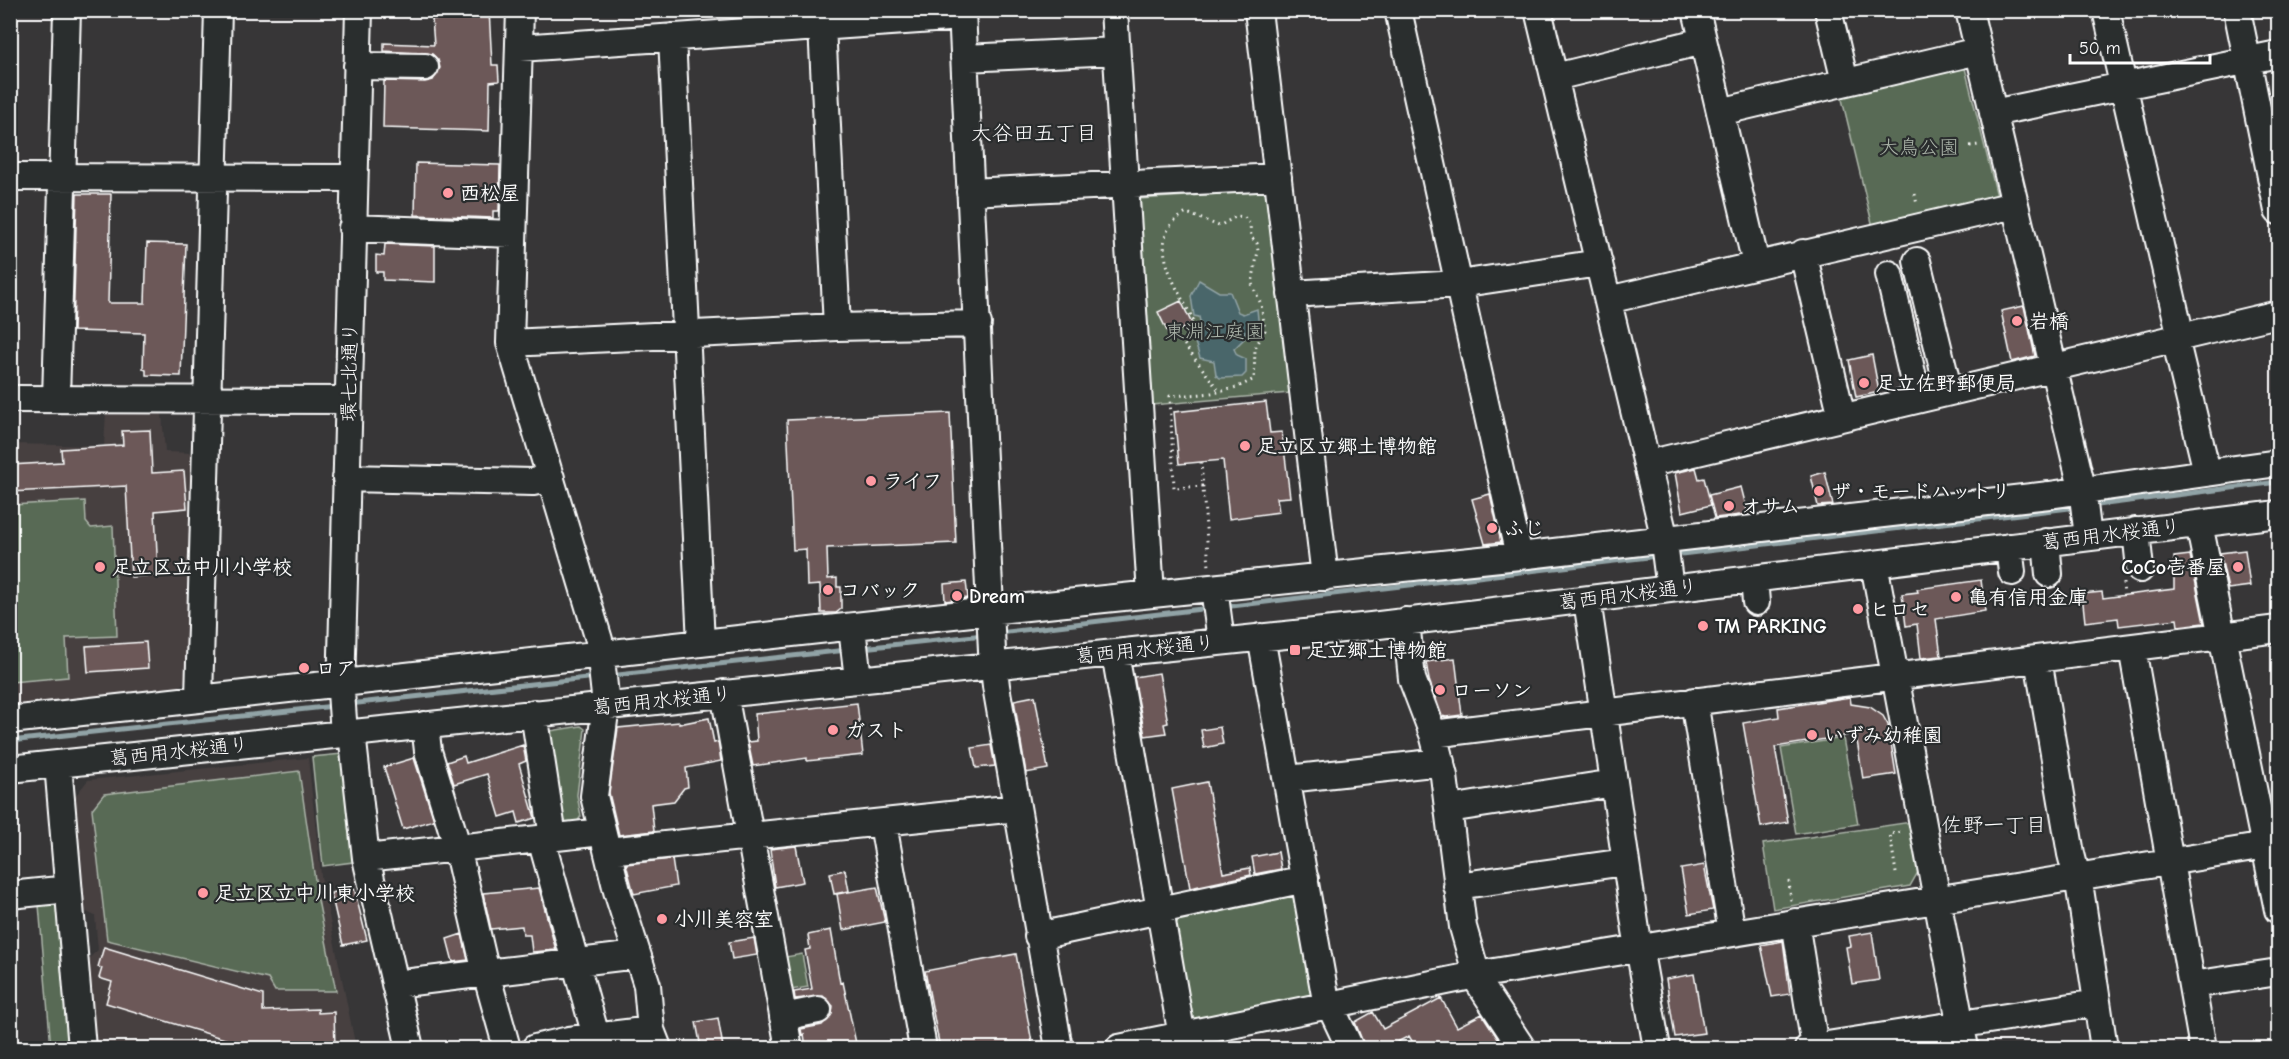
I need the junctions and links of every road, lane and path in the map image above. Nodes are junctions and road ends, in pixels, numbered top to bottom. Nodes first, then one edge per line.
1 (67, 10) edge
2 (218, 10) edge
3 (359, 10) edge
4 (520, 10) edge
5 (1114, 10) edge
6 (1258, 10) edge
7 (1398, 10) edge
8 (1538, 10) edge
9 (1696, 10) edge
10 (1828, 10) edge
11 (1969, 10) edge
12 (2106, 10) edge
13 (2237, 10) edge
14 (962, 14) edge
15 (727, 22) edge
16 (822, 26) junction
17 (672, 37) junction
18 (1703, 41) junction
19 (520, 48) junction
20 (1116, 51) junction
21 (1978, 51) junction
22 (2278, 54) edge
23 (964, 58) junction
24 (2247, 60) junction
25 (357, 66) junction
26 (425, 67) dead end
27 (1555, 77) junction
28 (1845, 82) junction
29 (2123, 86) junction
30 (1720, 112) junction
31 (1993, 113) junction
32 (10, 177) edge
33 (63, 177) junction
34 (1278, 177) junction
35 (214, 178) junction
36 (354, 178) junction
37 (1125, 184) junction
38 (970, 192) junction
39 (2014, 205) junction
40 (2278, 211) edge
41 (352, 228) junction
42 (513, 234) junction
43 (1803, 253) junction
44 (1917, 261) dead end
45 (1599, 263) junction
46 (1756, 264) junction
47 (1889, 274) dead end
48 (1459, 284) junction
49 (1291, 294) junction
50 (1608, 300) junction
51 (2278, 314) edge
52 (978, 324) junction
53 (837, 327) junction
54 (686, 335) junction
55 (2178, 338) junction
56 (510, 343) junction
57 (2054, 368) junction
58 (1220, 392) junction
59 (1949, 392) junction
60 (10, 399) edge
61 (56, 399) junction
62 (1918, 399) junction
63 (208, 400) junction
64 (348, 400) junction
65 (1842, 417) junction
66 (1201, 462) dead end
67 (2278, 463) edge
68 (1647, 465) junction
69 (2207, 472) junction
70 (346, 478) junction
71 (551, 478) junction
72 (1203, 486) junction
73 (2083, 493) junction
74 (2278, 514) edge
75 (2199, 524) junction
76 (2087, 531) junction
77 (2136, 531) junction
78 (2046, 542) junction
79 (2009, 547) junction
80 (1665, 550) junction
81 (1519, 556) junction
82 (1874, 564) junction
83 (2140, 568) dead end
84 (2012, 572) dead end
85 (2049, 574) dead end
86 (1325, 577) junction
87 (1212, 579) junction
88 (1670, 589) junction
89 (1151, 594) junction
90 (1587, 600) junction
91 (989, 615) junction
92 (1406, 621) junction
93 (2278, 629) edge
94 (853, 631) junction
95 (1220, 632) junction
96 (2223, 635) junction
97 (1261, 637) junction
98 (700, 643) junction
99 (2132, 648) junction
100 (1115, 652) junction
101 (2026, 657) junction
102 (993, 658) junction
103 (857, 672) junction
104 (1896, 677) junction
105 (603, 678) junction
106 (341, 687) junction
107 (724, 693) junction
108 (199, 698) junction
109 (1694, 701) junction
110 (1603, 712) junction
111 (534, 713) junction
112 (10, 720) edge
113 (425, 725) junction
114 (346, 729) junction
115 (1434, 734) junction
116 (1441, 762) junction
117 (58, 764) junction
118 (10, 769) edge
119 (1288, 779) junction
120 (1614, 783) junction
121 (1016, 808) junction
122 (1449, 809) junction
123 (883, 824) junction
124 (1906, 831) dead end
125 (547, 838) junction
126 (748, 838) junction
127 (605, 842) junction
128 (2272, 845) edge
129 (456, 848) junction
130 (366, 858) junction
131 (2170, 861) junction
132 (1626, 862) junction
133 (1896, 873) dead end
134 (2076, 877) junction
135 (1305, 879) junction
136 (1788, 881) dead end
137 (1456, 886) junction
138 (12, 888) edge
139 (59, 890) dead end
140 (1937, 899) junction
141 (1160, 909) junction
142 (2278, 910) edge
143 (1793, 913) junction
144 (1732, 933) junction
145 (1038, 936) junction
146 (1641, 948) junction
147 (636, 956) junction
148 (575, 962) junction
149 (2278, 972) edge
150 (486, 973) junction
151 (1476, 975) junction
152 (394, 984) junction
153 (2192, 985) junction
154 (2097, 1003) junction
155 (1328, 1006) junction
156 (818, 1010) dead end
157 (783, 1017) junction
158 (1960, 1023) junction
159 (654, 1039) edge
160 (602, 1040) edge
161 (1182, 1042) edge
162 (1868, 1043) edge
163 (82, 1048) edge
164 (410, 1048) edge
165 (507, 1048) edge
166 (535, 1048) edge
167 (789, 1048) edge
168 (923, 1048) edge
169 (1059, 1048) edge
170 (1119, 1048) edge
171 (1350, 1048) edge
172 (1522, 1048) edge
173 (1657, 1048) edge
174 (1811, 1048) edge
175 (1965, 1048) edge
176 (2104, 1048) edge
177 (2203, 1048) edge

1 - 33 street
2 - 35 street
3 - 25 street, 環七北通り
4 - 19 street
5 - 20 street
6 - 34 street
7 - 48 street
8 - 27 street
9 - 18 street
10 - 28 street
11 - 21 street
12 - 29 street
13 - 24 street
14 - 16 street
14 - 23 street
15 - 16 street
15 - 17 street
16 - 53 street
17 - 19 street
17 - 54 street
18 - 27 street
18 - 30 street
19 - 42 street
20 - 23 street
20 - 37 street
21 - 28 street
21 - 31 street
22 - 24 street
23 - 38 street
24 - 29 street
24 - 40 street
25 - 26 street
25 - 36 street, 環七北通り
27 - 45 street
28 - 30 street
29 - 31 street
29 - 55 street
30 - 46 street
31 - 39 street
32 - 33 street
33 - 35 street
33 - 61 street
34 - 37 street
34 - 49 street
35 - 36 street
35 - 63 street
36 - 41 street, 環七北通り
37 - 38 street
37 - 89 street
38 - 52 street
39 - 43 street
39 - 57 street
41 - 42 street
41 - 64 street, 環七北通り
42 - 56 street
43 - 46 street
43 - 65 street
44 - 59 street
45 - 48 street
45 - 50 street
46 - 50 street
47 - 62 street
48 - 49 street
48 - 81 street
49 - 86 street
50 - 68 street
51 - 55 street
52 - 53 street
52 - 91 street
53 - 54 street
54 - 56 street
54 - 98 street
55 - 57 street
55 - 69 street
56 - 71 street
57 - 59 street
57 - 73 street
58 - 58 path
58 - 72 path
59 - 62 street
60 - 61 street
61 - 63 street
62 - 65 street
63 - 64 street
63 - 108 street
64 - 70 street, 環七北通り
65 - 68 street
66 - 72 path
67 - 69 street
68 - 80 street
69 - 73 street
70 - 71 street
70 - 106 street, 環七北通り
71 - 105 street
72 - 87 path
73 - 76 street
73 - 80 street
74 - 75 street, 葛西用水桜通り
75 - 77 street, 葛西用水桜通り
75 - 96 street
76 - 77 street, 葛西用水桜通り
76 - 78 street, 葛西用水桜通り
77 - 83 street
78 - 79 street, 葛西用水桜通り
78 - 85 street
79 - 82 street, 葛西用水桜通り
79 - 84 street
80 - 81 street
80 - 88 street
81 - 86 street
82 - 88 street, 葛西用水桜通り
82 - 104 street
86 - 87 street
87 - 89 street
87 - 95 street
88 - 90 street, 葛西用水桜通り
89 - 91 street
90 - 92 street, 葛西用水桜通り
90 - 110 street
91 - 94 street
91 - 102 street
92 - 97 street, 葛西用水桜通り
92 - 115 street
93 - 96 street
94 - 98 street
94 - 103 street
95 - 97 street, 葛西用水桜通り
95 - 100 street, 葛西用水桜通り
96 - 99 street
96 - 128 street
97 - 119 street
98 - 105 street
99 - 101 street
99 - 131 street
100 - 102 street, 葛西用水桜通り
100 - 141 street
101 - 104 street
101 - 134 street
102 - 103 street, 葛西用水桜通り
102 - 121 street
103 - 107 street, 葛西用水桜通り
104 - 109 street
104 - 140 street
105 - 106 street
105 - 107 street, 葛西用水桜通り
105 - 111 street, 葛西用水桜通り
105 - 127 street
106 - 108 street
106 - 114 street, 環七北通り
107 - 126 street
108 - 112 street
109 - 110 street
109 - 144 street
110 - 115 street
110 - 120 street
111 - 113 street, 葛西用水桜通り
111 - 125 street
113 - 114 street, 葛西用水桜通り
113 - 129 street
114 - 117 street, 葛西用水桜通り
114 - 130 street, 環七北通り
115 - 116 street
116 - 119 street
116 - 122 street
117 - 118 street, 葛西用水桜通り
117 - 163 street
119 - 135 street
120 - 122 street
120 - 132 street
121 - 123 street
121 - 145 street
122 - 137 street
123 - 126 street
123 - 168 street
124 - 133 path
125 - 127 street
125 - 129 street
125 - 148 street
126 - 127 street
126 - 157 street
127 - 147 street
128 - 131 street
128 - 142 street
129 - 130 street
129 - 150 street
130 - 152 street, 環七北通り
131 - 134 street
131 - 153 street
132 - 137 street
132 - 146 street
134 - 140 street
134 - 154 street
135 - 141 street
135 - 155 street
136 - 143 path
137 - 151 street
138 - 139 street
140 - 143 street
140 - 158 street
141 - 145 street
141 - 161 street
143 - 144 street
143 - 174 street
144 - 146 street
145 - 169 street
146 - 151 street
146 - 173 street
147 - 148 street
147 - 159 street
148 - 150 street
148 - 160 street
149 - 153 street
150 - 152 street
150 - 165 street
151 - 155 street
151 - 172 street
152 - 164 street, 環七北通り
153 - 177 street
154 - 158 street
154 - 176 street
155 - 161 street
155 - 171 street
156 - 157 street
157 - 167 street
158 - 162 street
158 - 175 street
159 - 160 street
160 - 166 street
161 - 170 street
162 - 174 street

